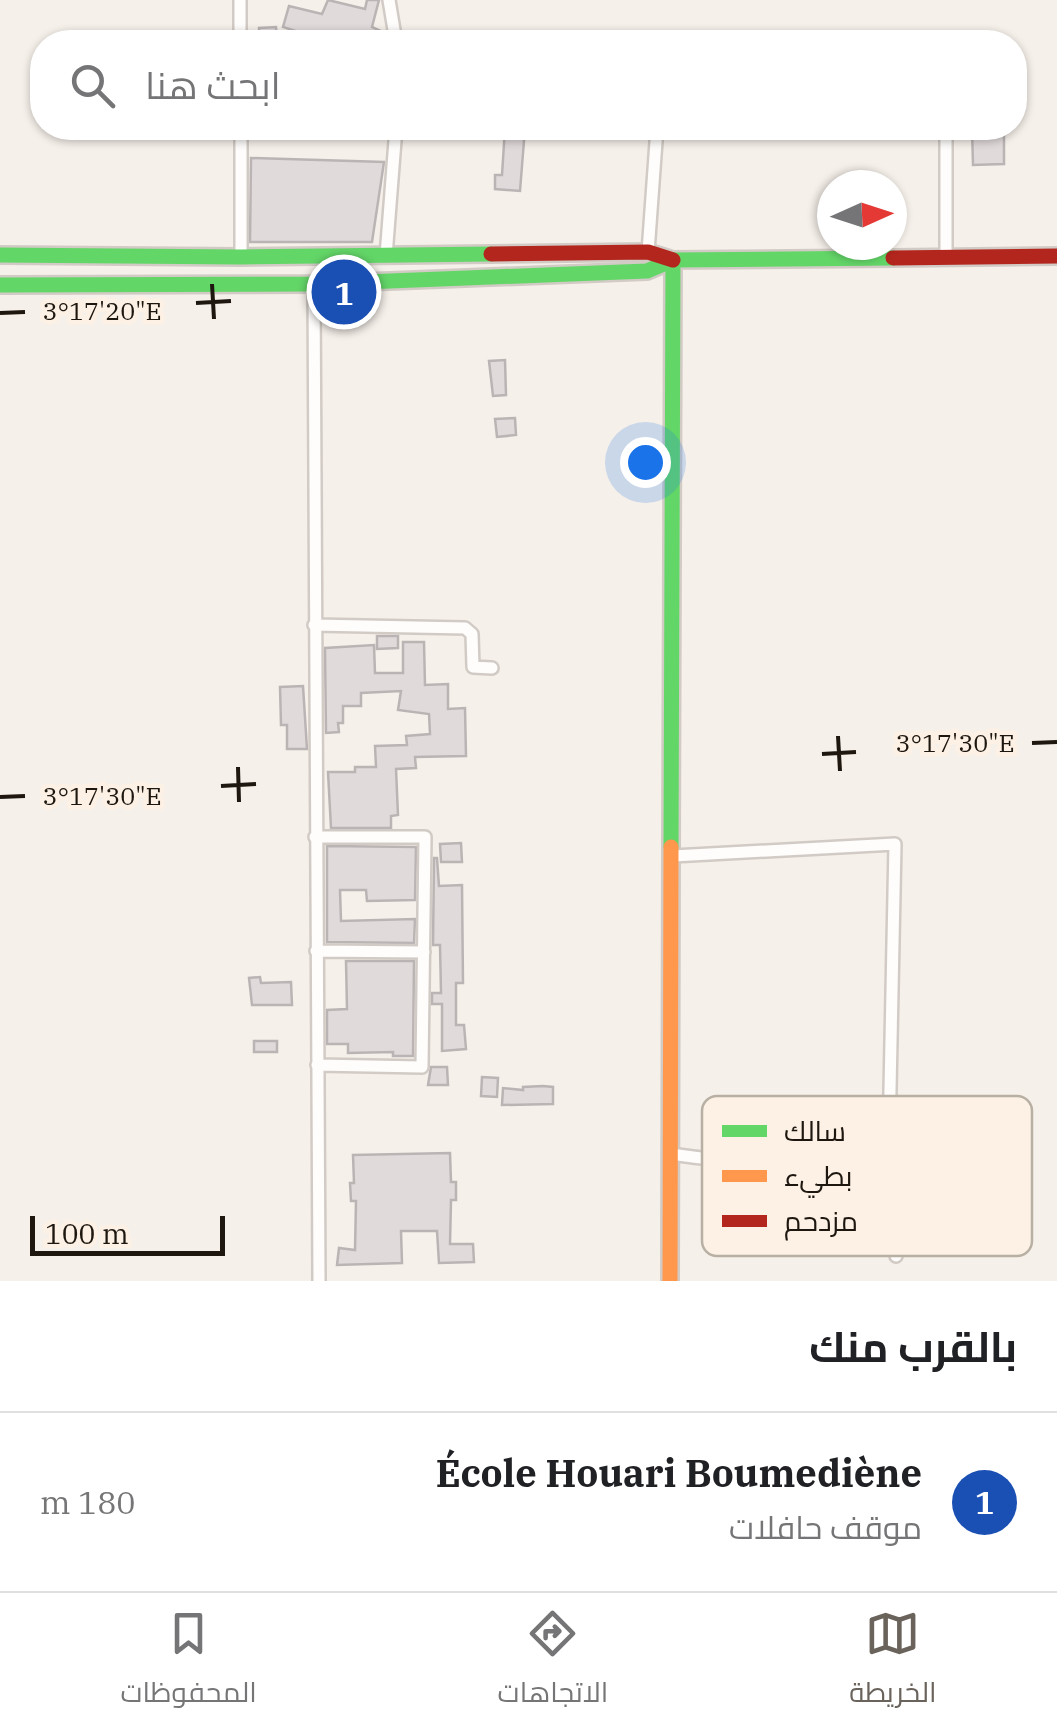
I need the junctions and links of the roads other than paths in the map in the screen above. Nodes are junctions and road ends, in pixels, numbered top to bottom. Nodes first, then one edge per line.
1 (240, 0) edge
2 (389, 0) edge
3 (240, 30) edge
4 (394, 30) edge
5 (241, 140) edge
6 (395, 140) edge
7 (656, 140) edge
8 (946, 140) edge
9 (648, 252) junction
10 (0, 255) edge
11 (386, 256) junction
12 (946, 256) junction
13 (1057, 256) edge
14 (241, 257) junction
15 (673, 260) junction
16 (314, 284) junction
17 (0, 285) edge
18 (314, 625) junction
19 (492, 668) dead end
20 (316, 837) junction
21 (673, 856) junction
22 (316, 951) junction
23 (424, 952) junction
24 (316, 1065) junction
25 (889, 1096) edge
26 (671, 1154) junction
27 (702, 1158) edge
28 (318, 1281) edge
29 (670, 1281) edge

1 - 3 street
2 - 4 street
5 - 14 street
6 - 11 street
7 - 9 street
8 - 12 street
9 - 11 main road
9 - 15 main road
10 - 14 main road
11 - 14 main road
12 - 13 main road
12 - 15 main road
15 - 16 main road
15 - 21 main road
16 - 17 main road
16 - 18 street
18 - 19 street
18 - 20 street
20 - 22 street
20 - 23 street
21 - 25 street
21 - 26 main road
22 - 23 street
22 - 24 street
23 - 24 street
24 - 28 street
26 - 27 street
26 - 29 main road

